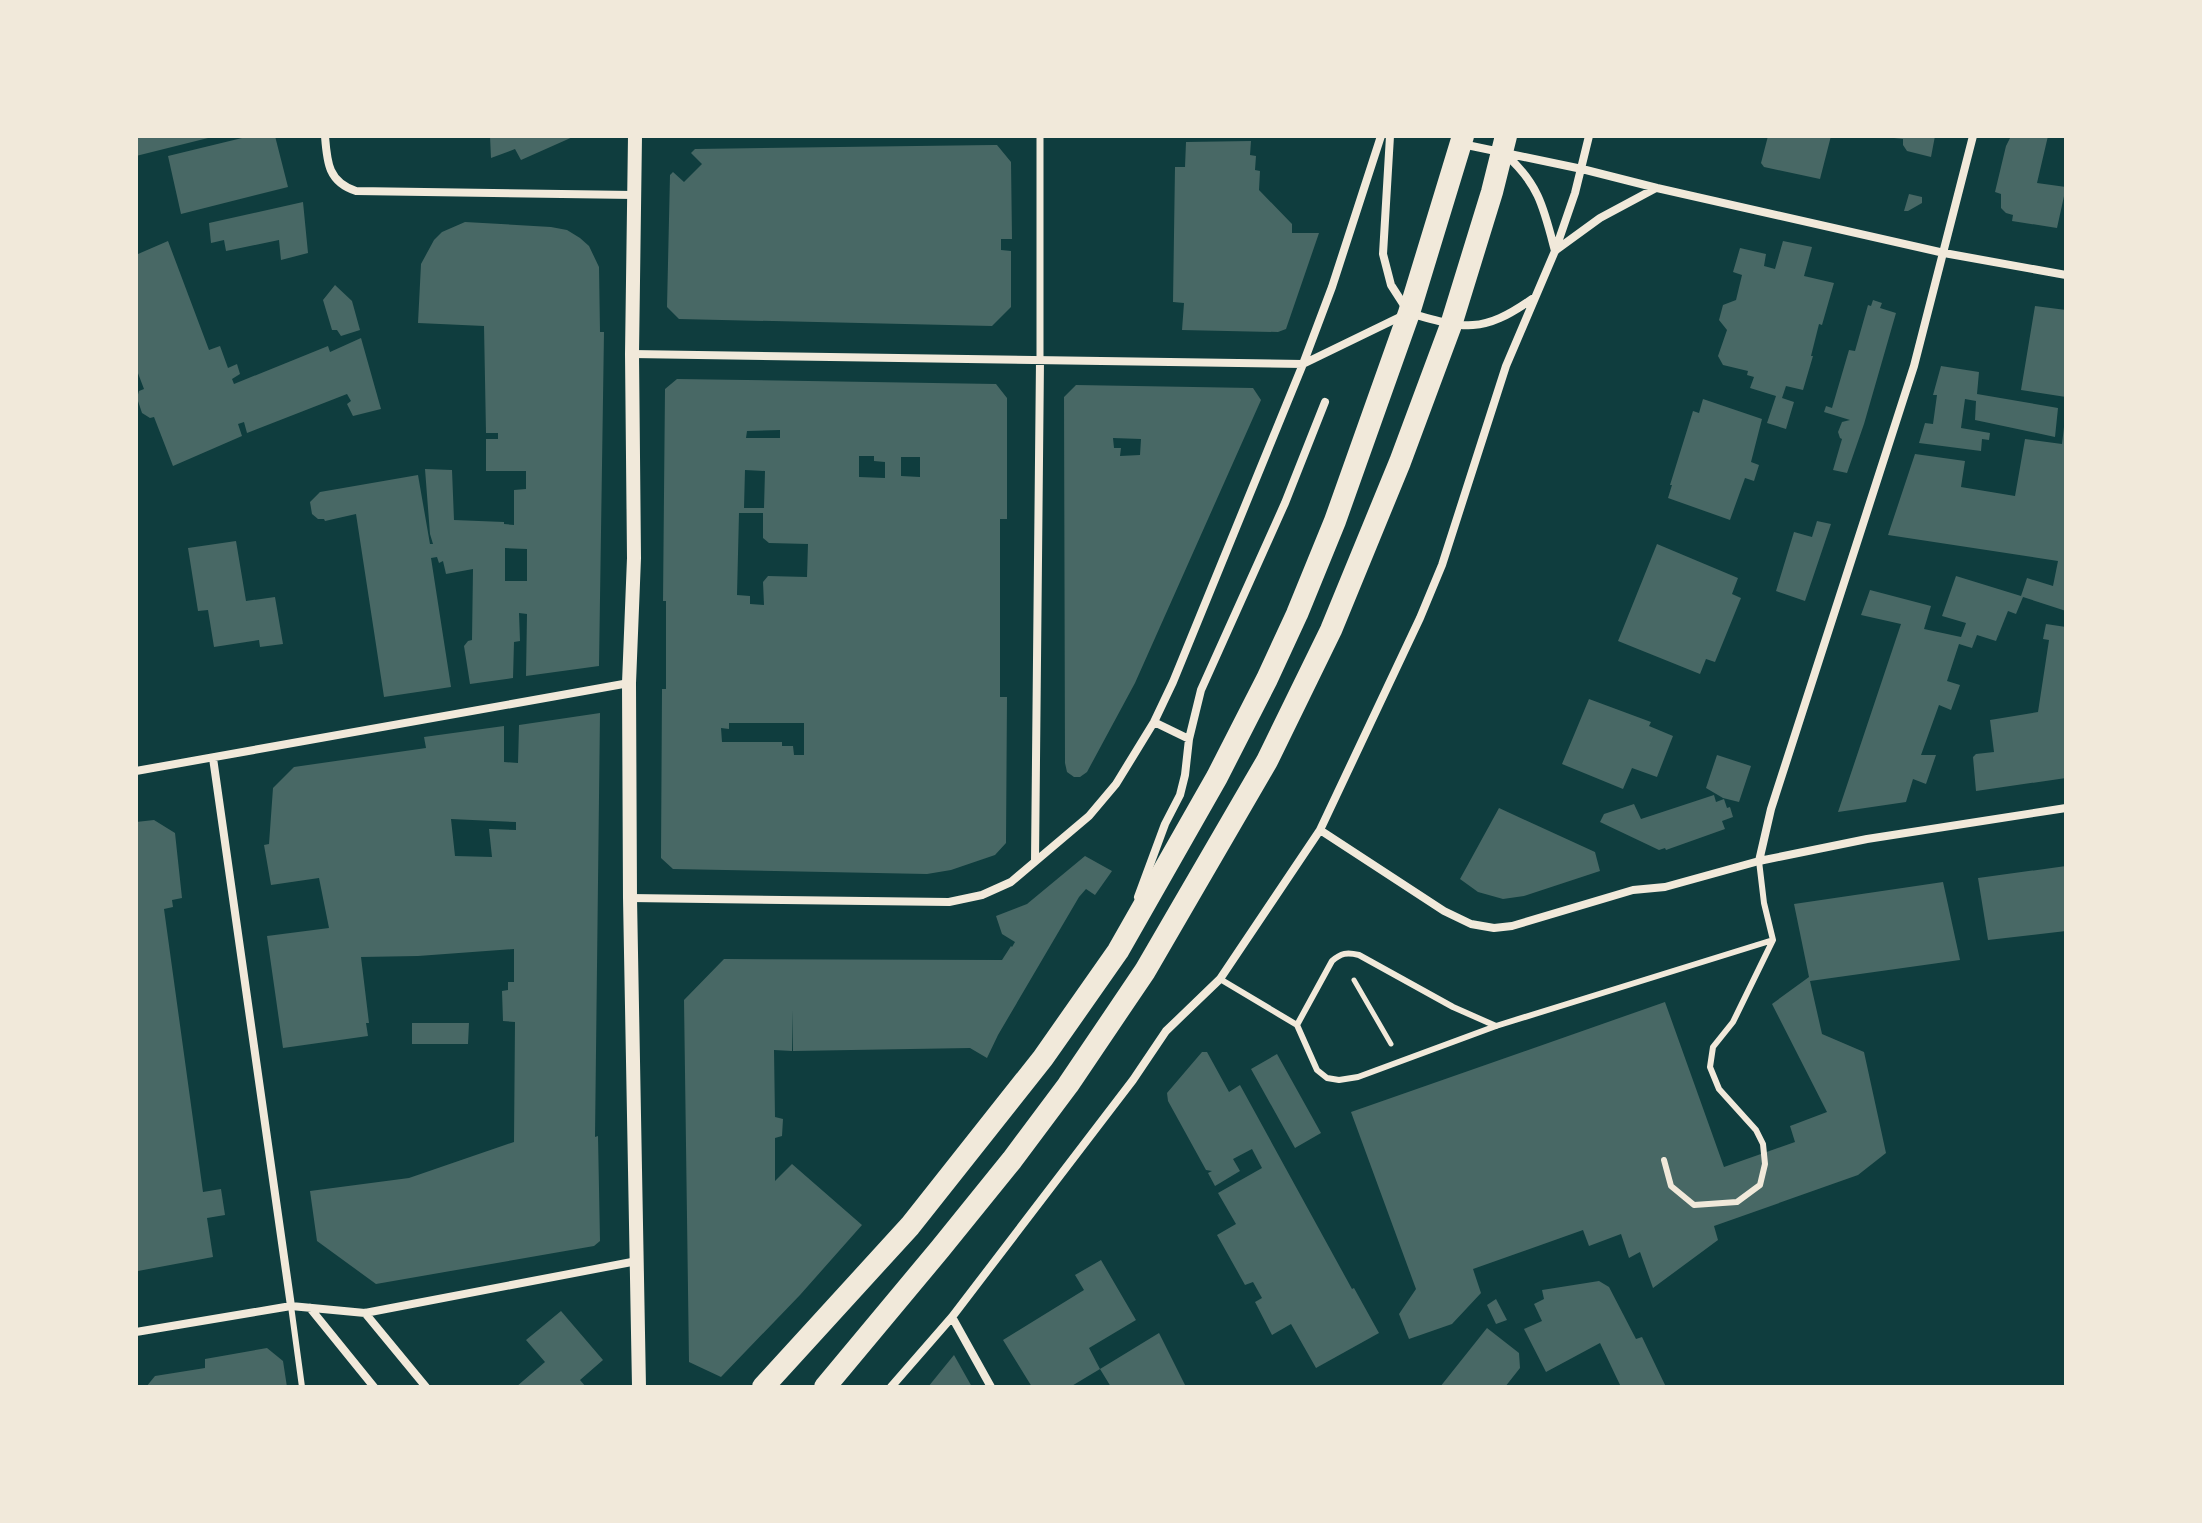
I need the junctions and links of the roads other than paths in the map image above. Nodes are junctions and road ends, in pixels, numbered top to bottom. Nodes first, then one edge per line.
1 (325, 136) edge
2 (635, 136) edge
3 (1040, 136) edge
4 (1381, 136) edge
5 (1390, 136) edge
6 (1589, 136) edge
7 (1973, 136) edge
8 (1462, 140) edge
9 (1504, 144) edge
10 (1582, 169) junction
11 (1657, 188) junction
12 (634, 195) junction
13 (1555, 251) junction
14 (1944, 253) junction
15 (2066, 275) edge
16 (1533, 299) junction
17 (1409, 313) junction
18 (1451, 325) junction
19 (632, 354) junction
20 (1040, 360) junction
21 (1303, 364) junction
22 (1325, 402) dead end
23 (629, 683) junction
24 (1154, 722) junction
25 (1189, 739) junction
26 (213, 758) junction
27 (136, 771) edge
28 (2066, 808) edge
29 (1320, 830) junction
30 (1035, 861) junction
31 (1759, 861) junction
32 (630, 898) junction
33 (1773, 940) junction
34 (1118, 951) junction
35 (1220, 979) junction
36 (1297, 1025) junction
37 (1496, 1026) junction
38 (1664, 1160) dead end
39 (637, 1261) junction
40 (291, 1306) junction
41 (310, 1308) junction
42 (365, 1313) junction
43 (952, 1317) junction
44 (136, 1332) edge
45 (302, 1387) edge
46 (374, 1387) edge
47 (426, 1387) edge
48 (639, 1387) edge
49 (763, 1387) edge
50 (825, 1387) edge
51 (891, 1387) edge
52 (991, 1387) edge

1 - 12 street
2 - 12 street
3 - 20 street
4 - 21 street
5 - 17 street
6 - 10 street
7 - 14 street
8 - 9 street
8 - 17 highway
9 - 10 street
9 - 13 street
9 - 18 highway
10 - 11 street
10 - 13 street
11 - 13 street
11 - 14 street
12 - 19 street
13 - 16 street
14 - 15 street
14 - 31 street
16 - 18 street
16 - 29 street
17 - 18 street
17 - 21 street
17 - 34 highway
18 - 50 highway
19 - 20 street
19 - 23 street
20 - 21 street
20 - 30 street
21 - 24 street
22 - 25 street
23 - 26 street
23 - 32 street
24 - 25 street
24 - 30 street
25 - 34 street
26 - 27 street
26 - 40 street
28 - 31 street
29 - 31 street
29 - 35 street
30 - 32 street
31 - 33 lane
32 - 39 street
33 - 37 lane
33 - 38 lane
34 - 49 highway
35 - 36 lane
35 - 43 street
36 - 37 lane
36 - 37 lane
39 - 42 street
39 - 48 street
40 - 41 street
40 - 44 street
40 - 45 lane
41 - 42 street
41 - 46 street
42 - 47 street
43 - 51 street
43 - 52 street

